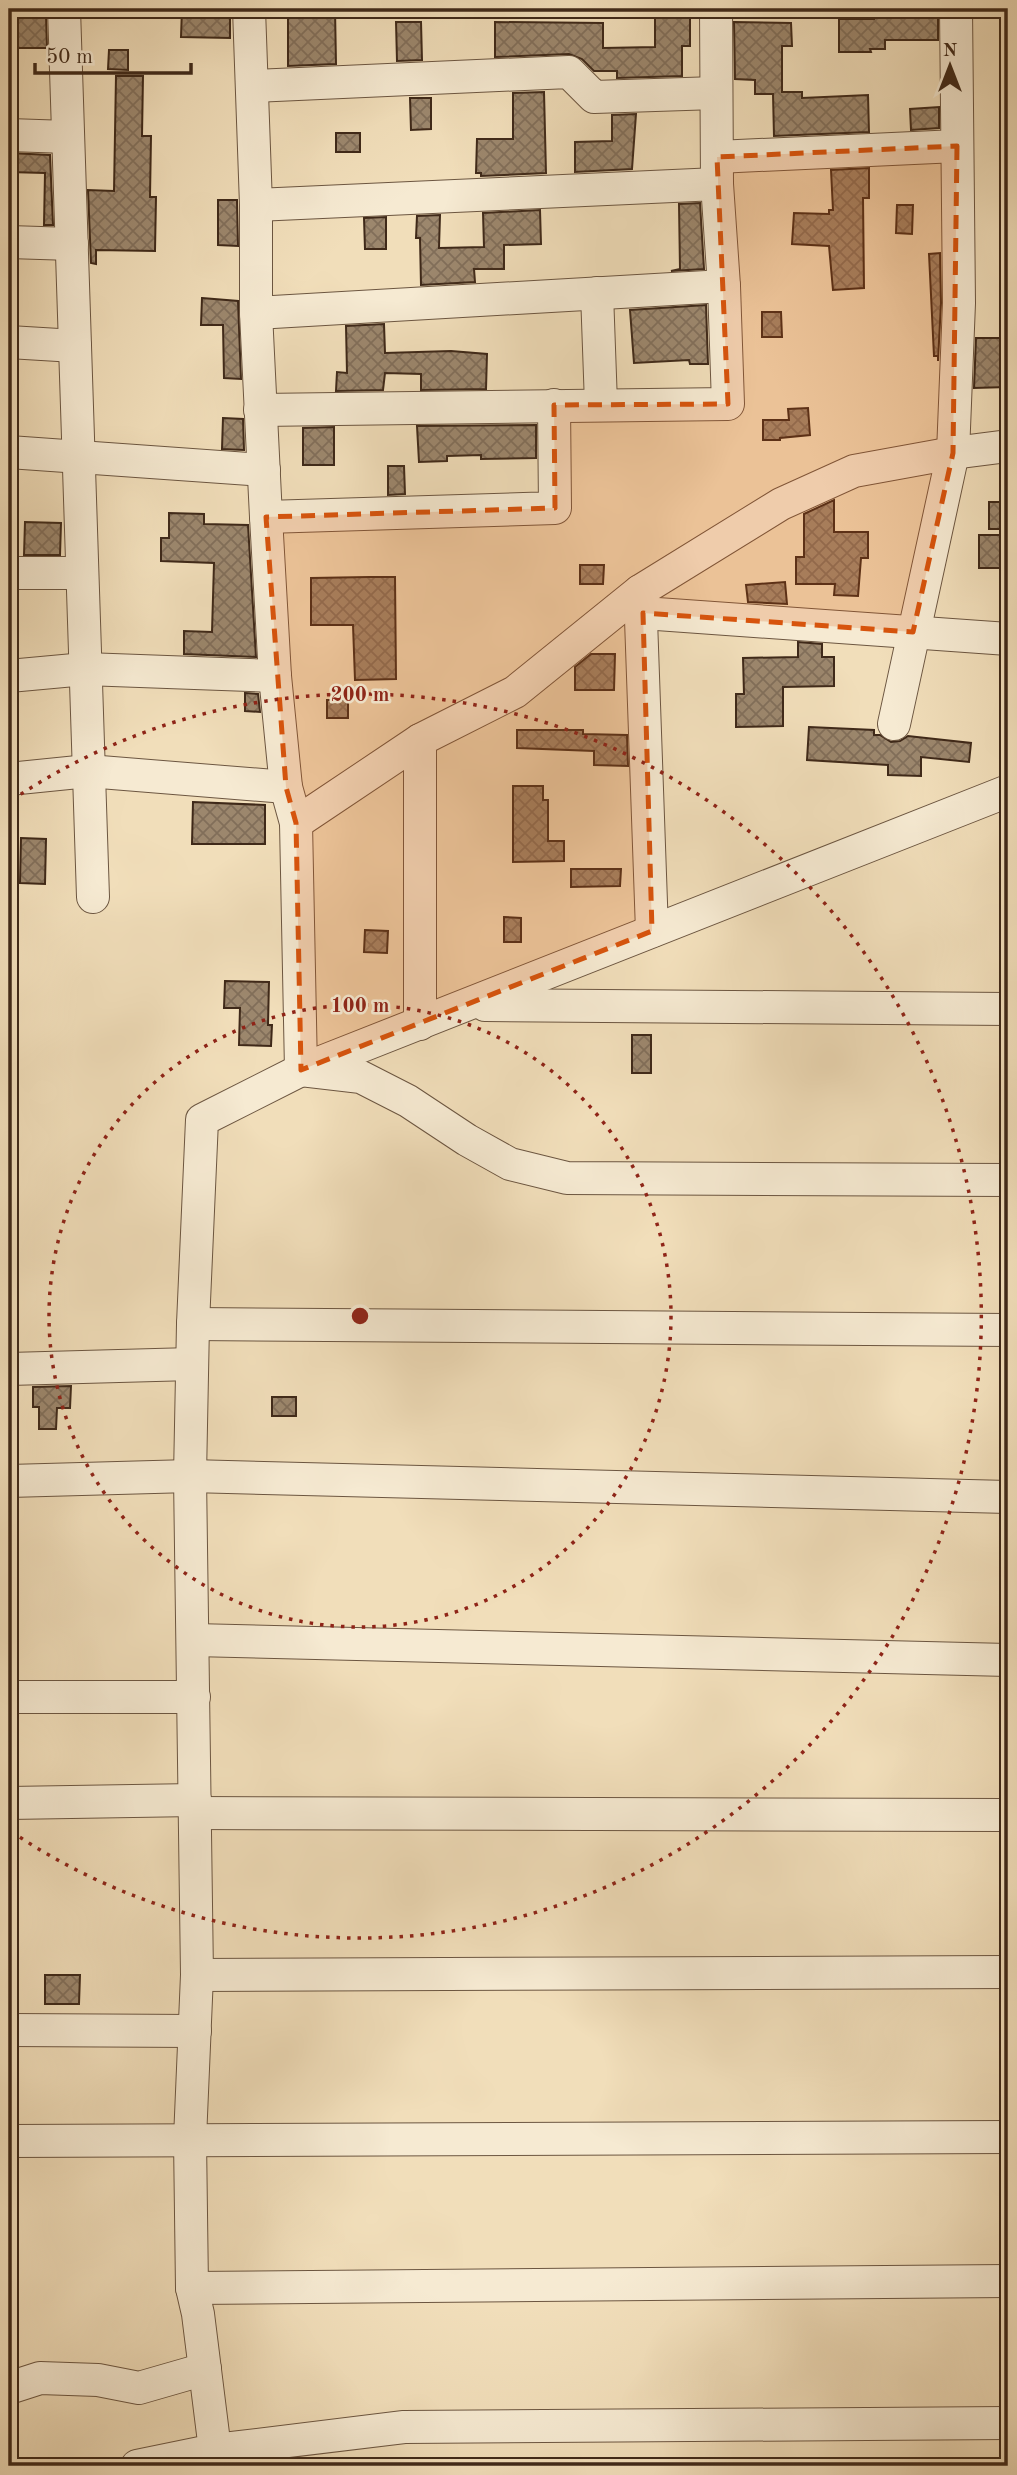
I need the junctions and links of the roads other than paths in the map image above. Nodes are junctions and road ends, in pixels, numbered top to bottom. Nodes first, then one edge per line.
1 (64, 9) edge
2 (249, 9) edge
3 (716, 9) edge
4 (956, 9) edge
5 (251, 86) junction
6 (716, 93) junction
7 (9, 135) edge
8 (68, 137) junction
9 (957, 146) junction
10 (717, 170) junction
11 (256, 205) junction
12 (9, 242) edge
13 (72, 244) junction
14 (724, 286) junction
15 (597, 293) junction
16 (256, 313) junction
17 (9, 342) edge
18 (75, 346) junction
19 (601, 404) junction
20 (554, 405) junction
21 (260, 410) junction
22 (1008, 446) edge
23 (9, 452) edge
24 (953, 453) junction
25 (78, 458) junction
26 (264, 470) junction
27 (266, 517) junction
28 (9, 573) edge
29 (82, 573) junction
30 (641, 602) junction
31 (913, 632) junction
32 (1008, 639) edge
33 (85, 669) junction
34 (9, 676) edge
35 (275, 676) junction
36 (894, 724) dead end
37 (420, 740) junction
38 (88, 771) junction
39 (9, 779) edge
40 (286, 787) junction
41 (1008, 791) edge
42 (296, 823) junction
43 (93, 897) dead end
44 (652, 931) junction
45 (469, 1005) junction
46 (1008, 1009) edge
47 (420, 1024) junction
48 (301, 1070) junction
49 (1008, 1180) edge
50 (193, 1324) junction
51 (1008, 1330) edge
52 (192, 1364) junction
53 (9, 1369) edge
54 (190, 1476) junction
55 (9, 1481) edge
56 (1008, 1497) edge
57 (194, 1640) junction
58 (1008, 1660) edge
59 (9, 1697) edge
60 (194, 1697) junction
61 (9, 1803) edge
62 (195, 1806) junction
63 (1008, 1815) edge
64 (1008, 1972) edge
65 (197, 1975) junction
66 (9, 2030) edge
67 (195, 2031) junction
68 (1008, 2137) edge
69 (190, 2139) junction
70 (9, 2141) edge
71 (1008, 2281) edge
72 (192, 2288) junction
73 (205, 2369) junction
74 (9, 2388) edge
75 (1008, 2423) edge
76 (215, 2450) junction
77 (137, 2466) edge

1 - 8 street
2 - 5 street
3 - 6 street
4 - 9 street
5 - 6 street
5 - 11 street
6 - 10 street
7 - 8 street
8 - 13 street
9 - 10 street
9 - 24 street
10 - 11 street
10 - 14 street
11 - 16 street
12 - 13 street
13 - 18 street
14 - 15 street
14 - 19 street
15 - 16 street
15 - 19 street
16 - 21 street
17 - 18 street
18 - 25 street
19 - 20 street
20 - 21 street
20 - 27 street
21 - 26 street
22 - 24 street
23 - 25 street
24 - 30 street
24 - 31 street
25 - 26 street
25 - 29 street
26 - 27 street
27 - 35 street
28 - 29 street
29 - 33 street
30 - 31 street
30 - 37 street
30 - 44 street
31 - 32 street
31 - 36 street
33 - 34 street
33 - 35 street
33 - 38 street
35 - 40 street
37 - 42 street
37 - 47 street
38 - 39 street
38 - 40 street
38 - 43 street
40 - 42 street
41 - 44 street
42 - 48 street
44 - 45 street
45 - 46 street
45 - 47 street
47 - 48 street
48 - 49 street
48 - 50 street
50 - 51 street
50 - 52 street
52 - 53 street
52 - 54 street
54 - 55 street
54 - 56 street
54 - 57 street
57 - 58 street
57 - 60 street
59 - 60 street
60 - 62 street
61 - 62 street
62 - 63 street
62 - 65 street
64 - 65 street
65 - 67 street
66 - 67 street
67 - 69 street
68 - 69 street
69 - 70 street
69 - 72 street
71 - 72 street
72 - 73 street
73 - 74 street
73 - 76 street
75 - 76 street
76 - 77 street

